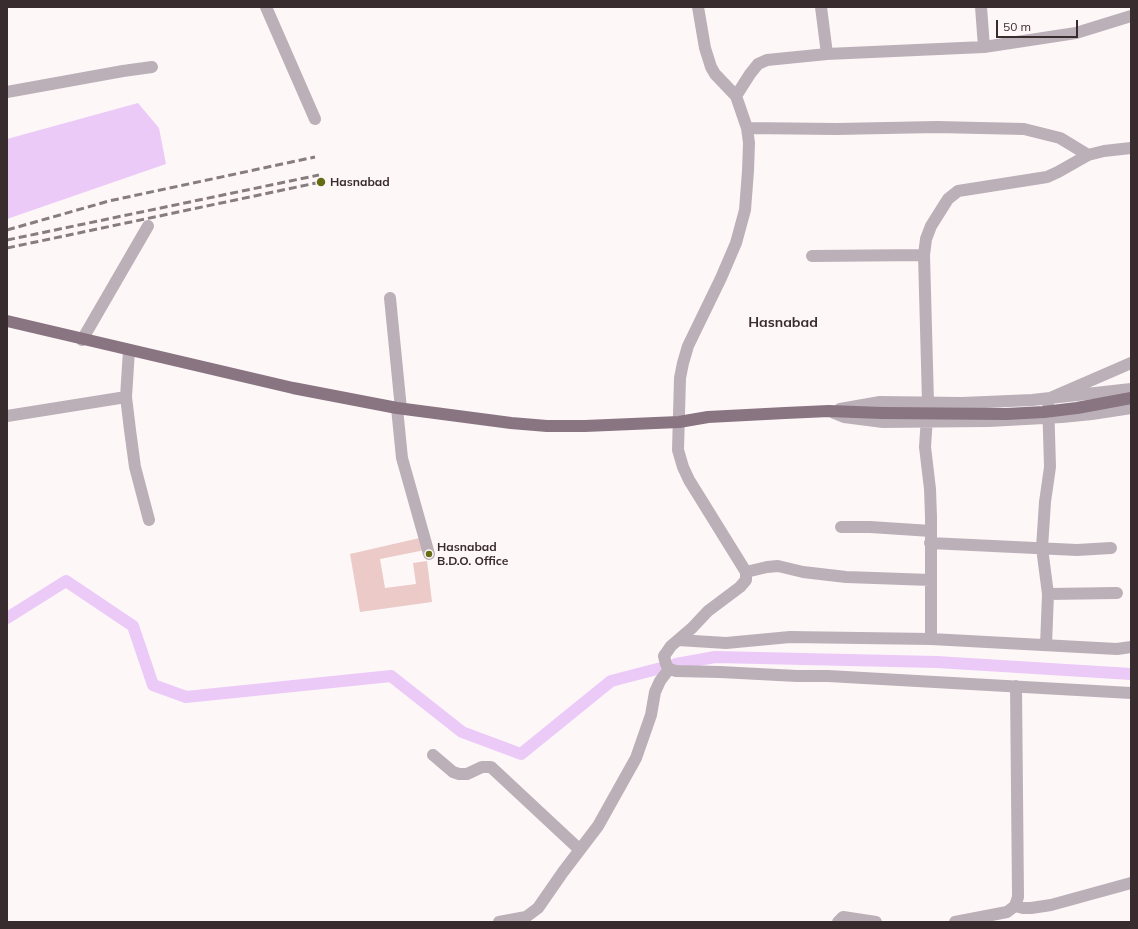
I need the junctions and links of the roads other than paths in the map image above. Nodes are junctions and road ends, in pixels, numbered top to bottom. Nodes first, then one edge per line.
1 (266, 7) edge
2 (698, 7) edge
3 (821, 7) edge
4 (982, 7) edge
5 (1131, 16) edge
6 (984, 47) junction
7 (827, 54) junction
8 (152, 67) dead end
9 (7, 92) edge
10 (736, 96) junction
11 (315, 119) dead end
12 (747, 128) junction
13 (1131, 148) edge
14 (1088, 155) junction
15 (148, 226) dead end
16 (924, 255) junction
17 (812, 256) dead end
18 (390, 298) dead end
19 (7, 321) edge
20 (82, 340) junction
21 (128, 350) junction
22 (1131, 363) edge
23 (1131, 390) edge
24 (126, 397) junction
25 (1131, 398) edge
26 (1048, 399) junction
27 (928, 402) junction
28 (399, 408) junction
29 (1131, 408) edge
30 (829, 412) junction
31 (7, 416) edge
32 (1049, 418) junction
33 (926, 421) junction
34 (679, 422) junction
35 (149, 520) dead end
36 (841, 527) dead end
37 (930, 537) junction
38 (1042, 548) junction
39 (1111, 548) dead end
40 (429, 554) dead end
41 (746, 572) junction
42 (931, 580) junction
43 (1048, 594) junction
44 (1117, 594) dead end
45 (931, 639) junction
46 (678, 640) junction
47 (1046, 645) junction
48 (1131, 647) edge
49 (669, 669) junction
50 (1016, 686) junction
51 (1131, 693) edge
52 (433, 755) dead end
53 (580, 850) junction
54 (1131, 883) edge
55 (1015, 906) junction
56 (1000, 918) edge
57 (499, 922) edge
58 (838, 922) edge
59 (876, 922) edge
60 (954, 922) edge

1 - 11 street
2 - 10 street
3 - 7 street
4 - 6 street
5 - 6 street
6 - 7 street
7 - 10 street
8 - 9 street
10 - 12 street
12 - 14 street
12 - 34 street
13 - 14 street
14 - 16 street
15 - 20 street
16 - 17 street
16 - 27 street
18 - 28 street
19 - 20 main road
20 - 21 main road
21 - 24 street
21 - 28 main road
22 - 26 street
23 - 26 street
24 - 31 street
24 - 35 street
25 - 30 main road, bridge
26 - 27 street
26 - 32 street
27 - 30 street
27 - 33 street
28 - 34 main road
28 - 40 street
29 - 32 street
30 - 33 street
30 - 34 main road
32 - 33 street
32 - 38 street
33 - 37 street
34 - 41 street
36 - 37 street
37 - 38 street
37 - 42 street
38 - 39 street
38 - 43 street
41 - 42 street
41 - 46 street
42 - 45 street
43 - 44 street
43 - 47 street
45 - 46 street
45 - 47 street
46 - 49 street
47 - 48 street
49 - 50 street
49 - 53 street
50 - 51 street
50 - 55 street
52 - 53 street
53 - 57 street
54 - 55 street
55 - 56 street
56 - 60 street
58 - 59 street

